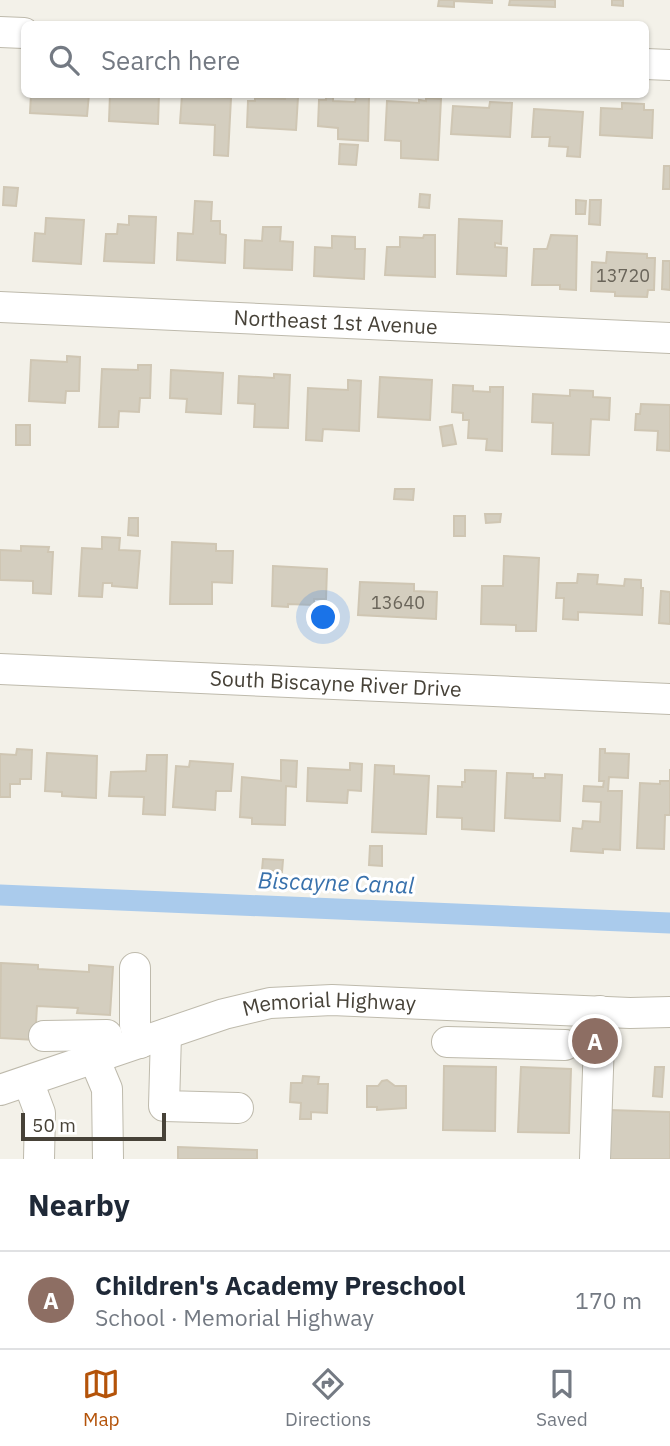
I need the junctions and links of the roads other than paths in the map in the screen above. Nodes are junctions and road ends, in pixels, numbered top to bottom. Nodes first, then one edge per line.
1 (0, 32) edge
2 (21, 33) edge
3 (649, 64) edge
4 (670, 65) edge
5 (0, 307) edge
6 (670, 338) edge
7 (0, 669) edge
8 (670, 699) edge
9 (135, 968) dead end
10 (475, 1006) junction
11 (545, 1009) junction
12 (600, 1012) junction
13 (670, 1012) edge
14 (44, 1036) dead end
15 (153, 1038) junction
16 (102, 1055) junction
17 (28, 1081) junction
18 (0, 1090) edge
19 (238, 1108) dead end
20 (39, 1159) edge
21 (108, 1159) edge
22 (595, 1159) edge

1 - 2 street
3 - 4 street
5 - 6 street, Northeast 1st Avenue
7 - 8 street, South Biscayne River Drive
9 - 15 street
10 - 11 street, Memorial Highway
10 - 11 street
10 - 15 street, Memorial Highway
11 - 12 street, Memorial Highway
12 - 13 street, Memorial Highway
12 - 22 street
14 - 16 street
15 - 16 street, Memorial Highway
15 - 19 street
16 - 17 street, Memorial Highway
16 - 21 street
17 - 18 street, Memorial Highway
17 - 20 street

